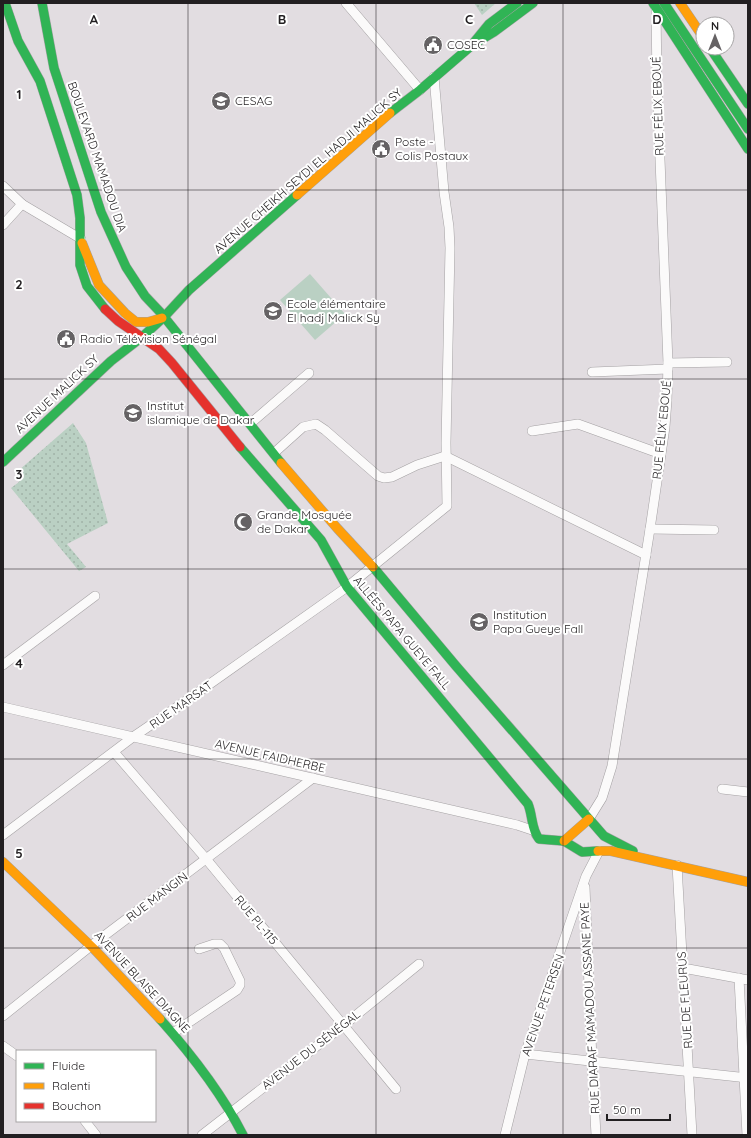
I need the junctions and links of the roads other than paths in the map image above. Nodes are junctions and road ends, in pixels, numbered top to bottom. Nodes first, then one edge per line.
1 (6, 3) edge
2 (42, 3) edge
3 (346, 3) edge
4 (517, 3) edge
5 (532, 3) edge
6 (664, 3) edge
7 (682, 4) edge
8 (654, 5) edge
9 (695, 25) edge
10 (471, 46) junction
11 (715, 56) edge
12 (434, 77) junction
13 (420, 90) junction
14 (748, 104) edge
15 (748, 129) edge
16 (748, 149) edge
17 (3, 186) edge
18 (22, 204) junction
19 (3, 225) edge
20 (81, 239) junction
21 (189, 290) junction
22 (156, 309) junction
23 (164, 317) junction
24 (136, 322) junction
25 (126, 336) junction
26 (142, 337) junction
27 (111, 361) junction
28 (727, 362) dead end
29 (668, 366) junction
30 (592, 372) dead end
31 (309, 373) dead end
32 (251, 423) junction
33 (532, 431) dead end
34 (274, 453) junction
35 (661, 454) junction
36 (446, 456) junction
37 (3, 462) edge
38 (650, 529) junction
39 (714, 530) dead end
40 (646, 555) junction
41 (373, 567) junction
42 (347, 587) junction
43 (95, 596) dead end
44 (3, 665) edge
45 (3, 707) edge
46 (133, 737) junction
47 (114, 752) junction
48 (313, 778) junction
49 (722, 789) dead end
50 (748, 792) edge
51 (589, 819) junction
52 (532, 830) junction
53 (3, 835) edge
54 (604, 836) junction
55 (564, 841) junction
56 (599, 851) junction
57 (582, 852) junction
58 (648, 859) junction
59 (206, 860) junction
60 (3, 862) edge
61 (677, 865) junction
62 (585, 879) junction
63 (748, 882) edge
64 (92, 946) junction
65 (200, 949) dead end
66 (419, 964) dead end
67 (683, 968) junction
68 (743, 979) edge
69 (3, 1016) edge
70 (344, 1025) junction
71 (173, 1033) junction
72 (3, 1046) edge
73 (526, 1054) junction
74 (16, 1055) edge
75 (592, 1061) junction
76 (690, 1072) junction
77 (746, 1078) edge
78 (396, 1090) dead end
79 (232, 1112) junction
80 (86, 1122) edge
81 (96, 1135) edge
82 (202, 1135) edge
83 (243, 1135) edge
84 (505, 1135) edge
85 (596, 1135) edge
86 (692, 1135) edge
87 (747, 1135) edge

1 - 20 main road
2 - 22 main road, BOULEVARD MAMADOU DIA
3 - 13 street
4 - 10 main road, AVENUE CHEIKH SEYDI EL HADJI MALICK SY
5 - 10 main road, AVENUE CHEIKH SEYDI EL HADJI MALICK SY
6 - 15 main road
7 - 9 main road
8 - 16 main road
8 - 29 street, RUE FÉLIX EBOUÉ
10 - 12 main road, AVENUE CHEIKH SEYDI EL HADJI MALICK SY
11 - 14 main road
12 - 13 main road, AVENUE CHEIKH SEYDI EL HADJI MALICK SY
12 - 36 street
13 - 21 main road, AVENUE CHEIKH SEYDI EL HADJI MALICK SY
17 - 18 street
18 - 19 street
18 - 20 street
20 - 24 main road
20 - 25 main road, ALLÉES PAPA GUEYE FALL
21 - 22 main road, AVENUE MALICK SY
21 - 23 main road, AVENUE CHEIKH SEYDI EL HADJI MALICK SY
22 - 23 main road, BOULEVARD MAMADOU DIA
22 - 24 main road, AVENUE MALICK SY
23 - 24 main road
23 - 26 main road, AVENUE MALICK SY
23 - 32 main road, ALLÉES PAPA GUEYE FALL
24 - 25 main road, AVENUE MALICK SY
25 - 26 main road, ALLÉES PAPA GUEYE FALL
25 - 27 main road, AVENUE MALICK SY
26 - 27 main road, AVENUE MALICK SY
26 - 42 main road, ALLÉES PAPA GUEYE FALL
27 - 37 main road, AVENUE MALICK SY
28 - 29 street
29 - 30 street
29 - 35 street, RUE FÉLIX EBOUÉ
31 - 32 street
32 - 34 main road, ALLÉES PAPA GUEYE FALL
33 - 35 street
34 - 36 street
34 - 41 main road, ALLÉES PAPA GUEYE FALL
35 - 38 street, RUE FÉLIX EBOUÉ
36 - 40 street
36 - 41 street, RUE MARSAT
38 - 39 street
38 - 40 street, RUE FÉLIX EBOUÉ
40 - 51 street, RUE FÉLIX EBOUÉ
41 - 42 street, RUE MARSAT
41 - 51 main road, ALLÉES PAPA GUEYE FALL
42 - 46 street, RUE MARSAT
42 - 52 main road, ALLÉES PAPA GUEYE FALL
43 - 44 street
45 - 46 street, AVENUE FAIDHERBE
46 - 47 street, RUE MARSAT
46 - 48 street, AVENUE FAIDHERBE
47 - 53 street, RUE MARSAT
47 - 59 street, RUE PL-115
48 - 52 street, AVENUE FAIDHERBE
48 - 59 street, RUE MANGIN
49 - 50 street
51 - 54 main road, ALLÉES PAPA GUEYE FALL
51 - 55 main road
52 - 55 main road
54 - 56 main road
54 - 58 main road
55 - 57 main road
56 - 57 main road
56 - 58 main road
56 - 62 street, AVENUE PETERSEN
57 - 62 street, AVENUE PETERSEN
58 - 61 main road
59 - 64 street, RUE MANGIN
59 - 70 street, RUE PL-115
60 - 64 main road, AVENUE BLAISE DIAGNE
61 - 63 main road
61 - 67 street, RUE DE FLEURUS
62 - 73 street, AVENUE PETERSEN
62 - 75 street, RUE DIARAF MAMADOU ASSANE PAYE
64 - 69 street, RUE MANGIN
64 - 71 main road, AVENUE BLAISE DIAGNE
65 - 71 street
66 - 70 street, AVENUE DU SÉNÉGAL
67 - 68 street
67 - 76 street, RUE DE FLEURUS
68 - 77 street
70 - 78 street, RUE PL-115
70 - 79 street, AVENUE DU SÉNÉGAL
71 - 79 main road, AVENUE BLAISE DIAGNE
72 - 74 street
73 - 75 street
73 - 84 street, AVENUE PETERSEN
75 - 76 street
75 - 85 street, RUE DIARAF MAMADOU ASSANE PAYE
76 - 77 street
76 - 86 street, RUE DE FLEURUS
77 - 87 street
79 - 82 street, AVENUE DU SÉNÉGAL
79 - 83 main road, AVENUE BLAISE DIAGNE
80 - 81 street

